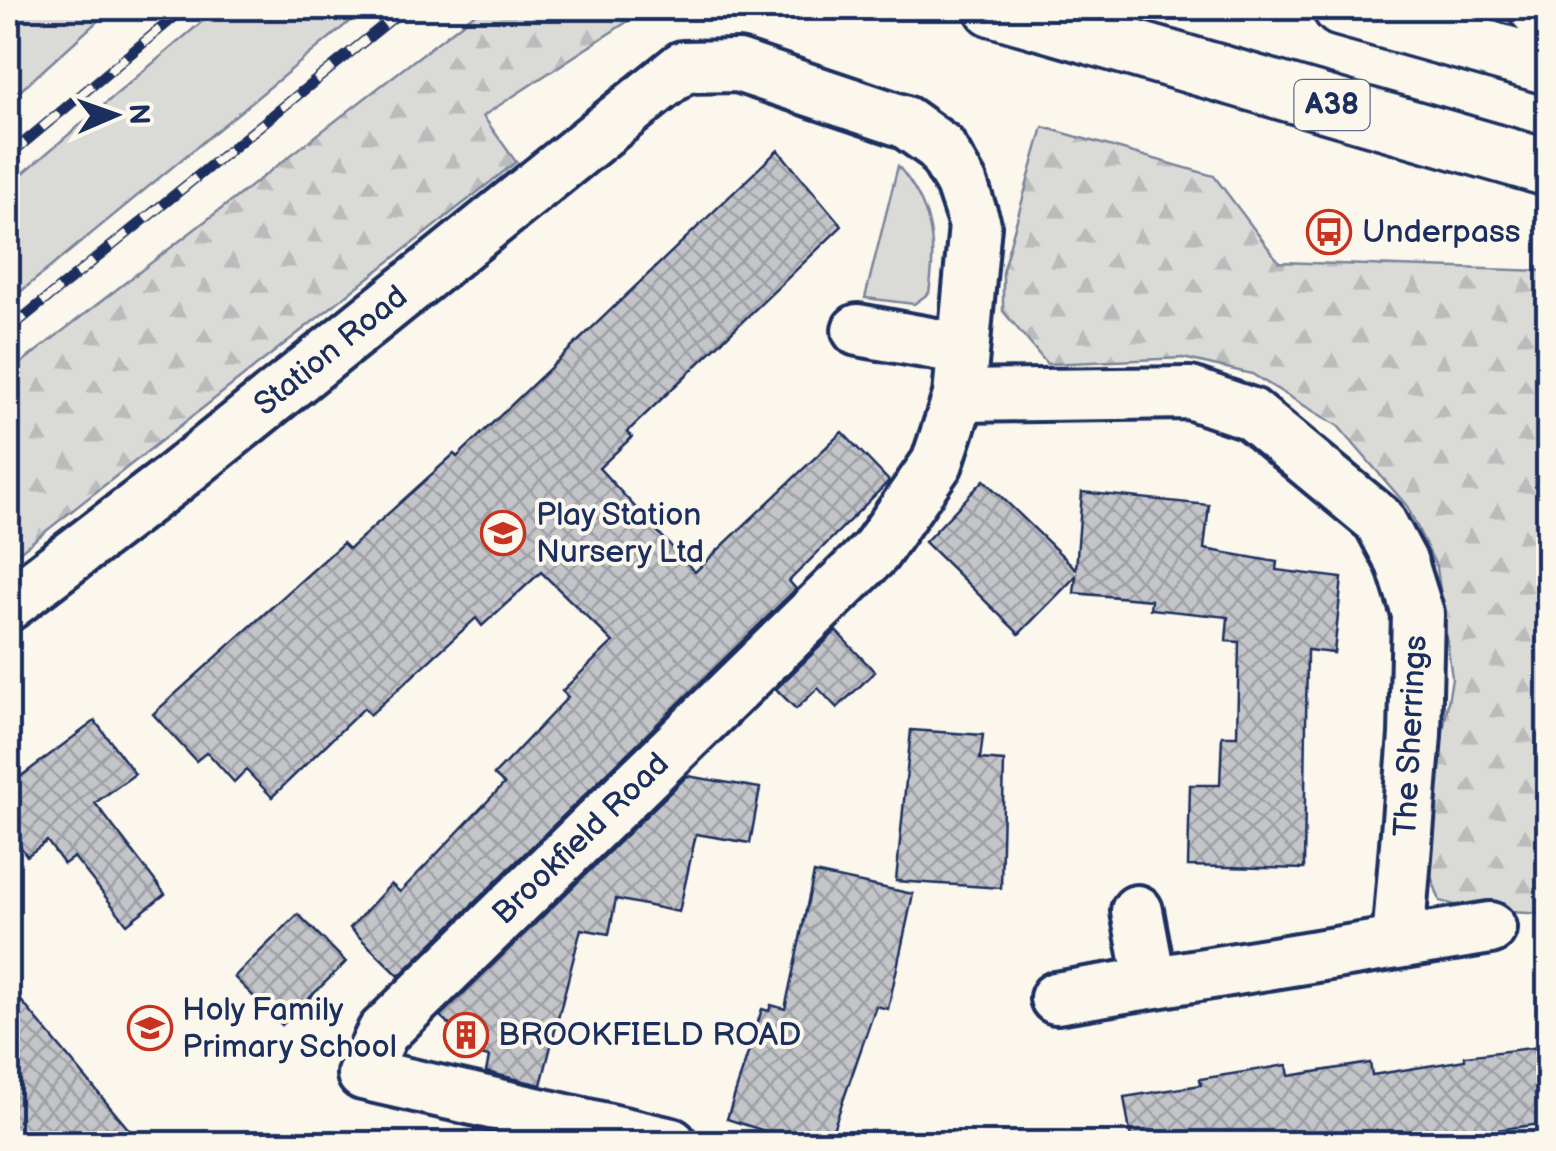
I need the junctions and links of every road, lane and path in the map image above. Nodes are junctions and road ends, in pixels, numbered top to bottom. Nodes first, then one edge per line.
1 (992, 8) edge
2 (1341, 8) edge
3 (1537, 8) edge
4 (1548, 17) edge
5 (1548, 66) edge
6 (650, 92) joint
7 (1548, 168) edge
8 (858, 330) dead end
9 (961, 372) junction
10 (8, 605) edge
11 (1137, 910) dead end
12 (1490, 928) dead end
13 (1398, 942) junction
14 (1150, 980) junction
15 (1056, 998) dead end
16 (671, 1144) edge

1 - 7 main road, A38
2 - 5 main road
3 - 4 main road
6 - 9 street, Brookfield Road
6 - 10 street, Station Road
8 - 9 street
9 - 13 street, The Sherrings
9 - 16 street, Brookfield Road
11 - 14 street
12 - 13 street
13 - 14 street
14 - 15 street

